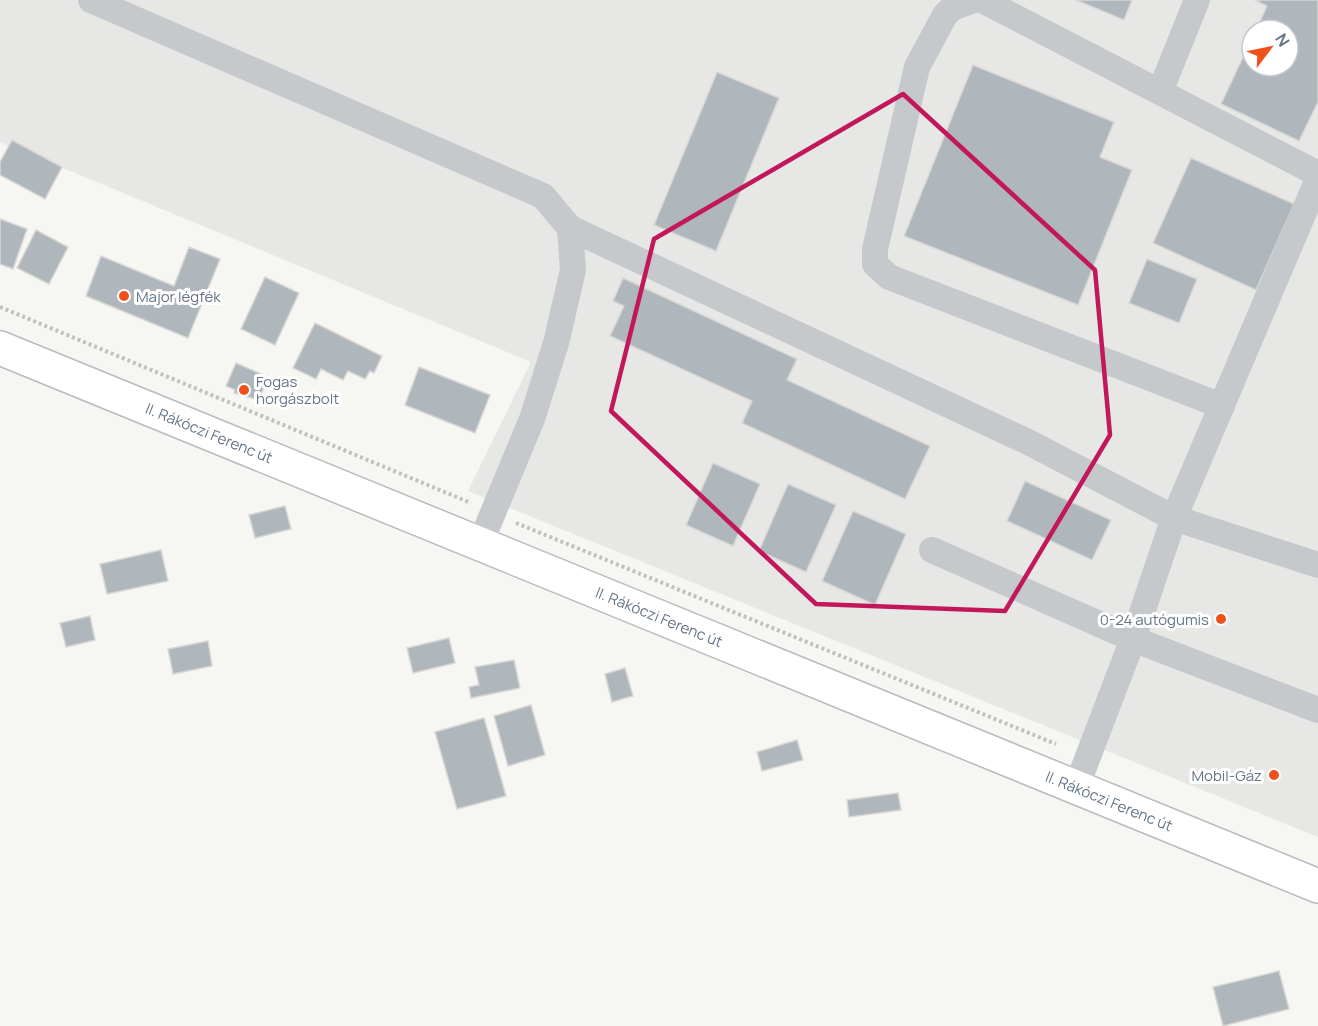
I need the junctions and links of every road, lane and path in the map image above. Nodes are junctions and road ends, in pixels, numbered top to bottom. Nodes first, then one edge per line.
1 (91, 0) edge
2 (974, 0) edge
3 (982, 0) edge
4 (1197, 0) edge
5 (1160, 92) junction
6 (1318, 174) edge
7 (1318, 179) edge
8 (570, 228) junction
9 (0, 307) edge
10 (0, 348) edge
11 (1222, 406) junction
12 (494, 514) junction
13 (1174, 518) junction
14 (480, 544) junction
15 (932, 550) dead end
16 (1318, 565) edge
17 (1133, 639) junction
18 (1318, 710) edge
19 (1088, 757) junction
20 (1076, 788) junction
21 (1318, 886) edge

1 - 8 lane
2 - 11 lane
3 - 5 lane
4 - 5 lane
5 - 6 lane
7 - 11 lane
8 - 12 lane
8 - 13 lane
9 - 12 path
10 - 14 main road, II. Rákóczi Ferenc út
11 - 13 lane
12 - 14 lane
12 - 19 path
13 - 16 lane
13 - 17 lane
14 - 20 main road, II. Rákóczi Ferenc út
15 - 17 lane
17 - 18 lane
17 - 19 lane
19 - 20 lane
20 - 21 main road, II. Rákóczi Ferenc út

